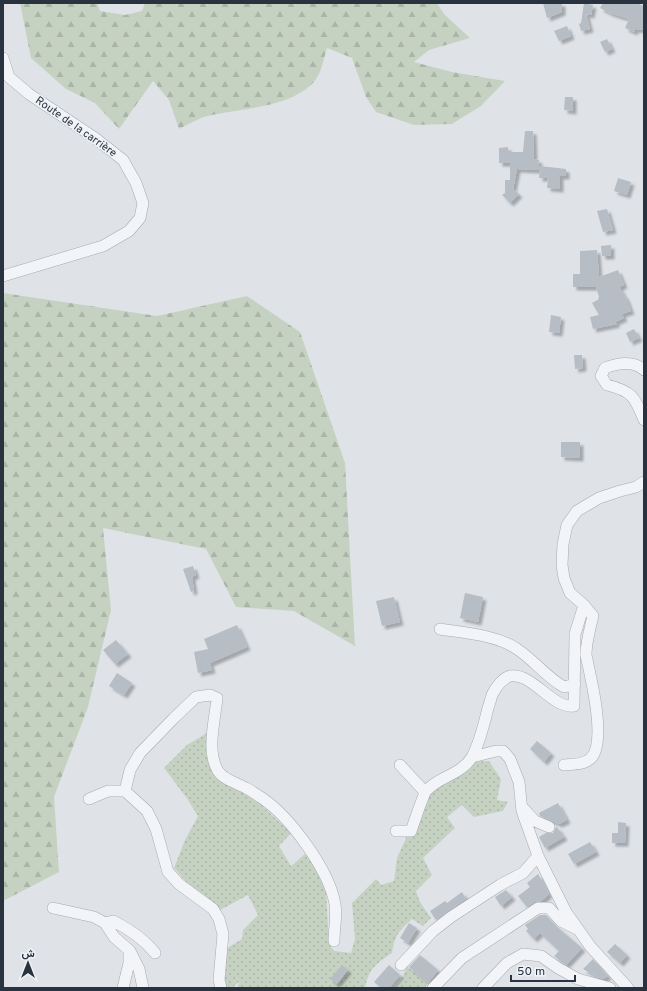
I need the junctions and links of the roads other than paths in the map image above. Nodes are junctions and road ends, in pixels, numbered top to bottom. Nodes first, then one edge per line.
1 (3, 58) edge
2 (3, 276) edge
3 (644, 370) edge
4 (644, 420) edge
5 (644, 482) edge
6 (584, 605) junction
7 (440, 629) dead end
8 (575, 684) junction
9 (472, 757) junction
10 (400, 765) dead end
11 (564, 765) dead end
12 (125, 790) junction
13 (425, 792) junction
14 (89, 799) dead end
15 (521, 806) junction
16 (549, 827) dead end
17 (396, 831) dead end
18 (538, 856) junction
19 (53, 908) dead end
20 (105, 923) junction
21 (579, 931) junction
22 (334, 941) dead end
23 (129, 950) junction
24 (155, 953) dead end
25 (401, 965) dead end
26 (123, 988) edge
27 (143, 988) edge
28 (221, 988) edge
29 (433, 988) edge
30 (483, 988) edge
31 (610, 988) edge
32 (623, 988) edge
33 (628, 988) edge

1 - 2 street, Route de la carrière
3 - 4 street
5 - 6 street
6 - 8 street
6 - 11 street
7 - 8 street
8 - 9 street
9 - 13 street
9 - 15 street
10 - 13 street
12 - 14 street
12 - 22 street
12 - 28 street
13 - 17 street
15 - 16 street
15 - 18 street
18 - 21 street
18 - 25 street
19 - 20 street
20 - 23 street
20 - 24 street
21 - 29 street
21 - 33 street
23 - 26 street
23 - 27 street
30 - 31 street
32 - 33 street

